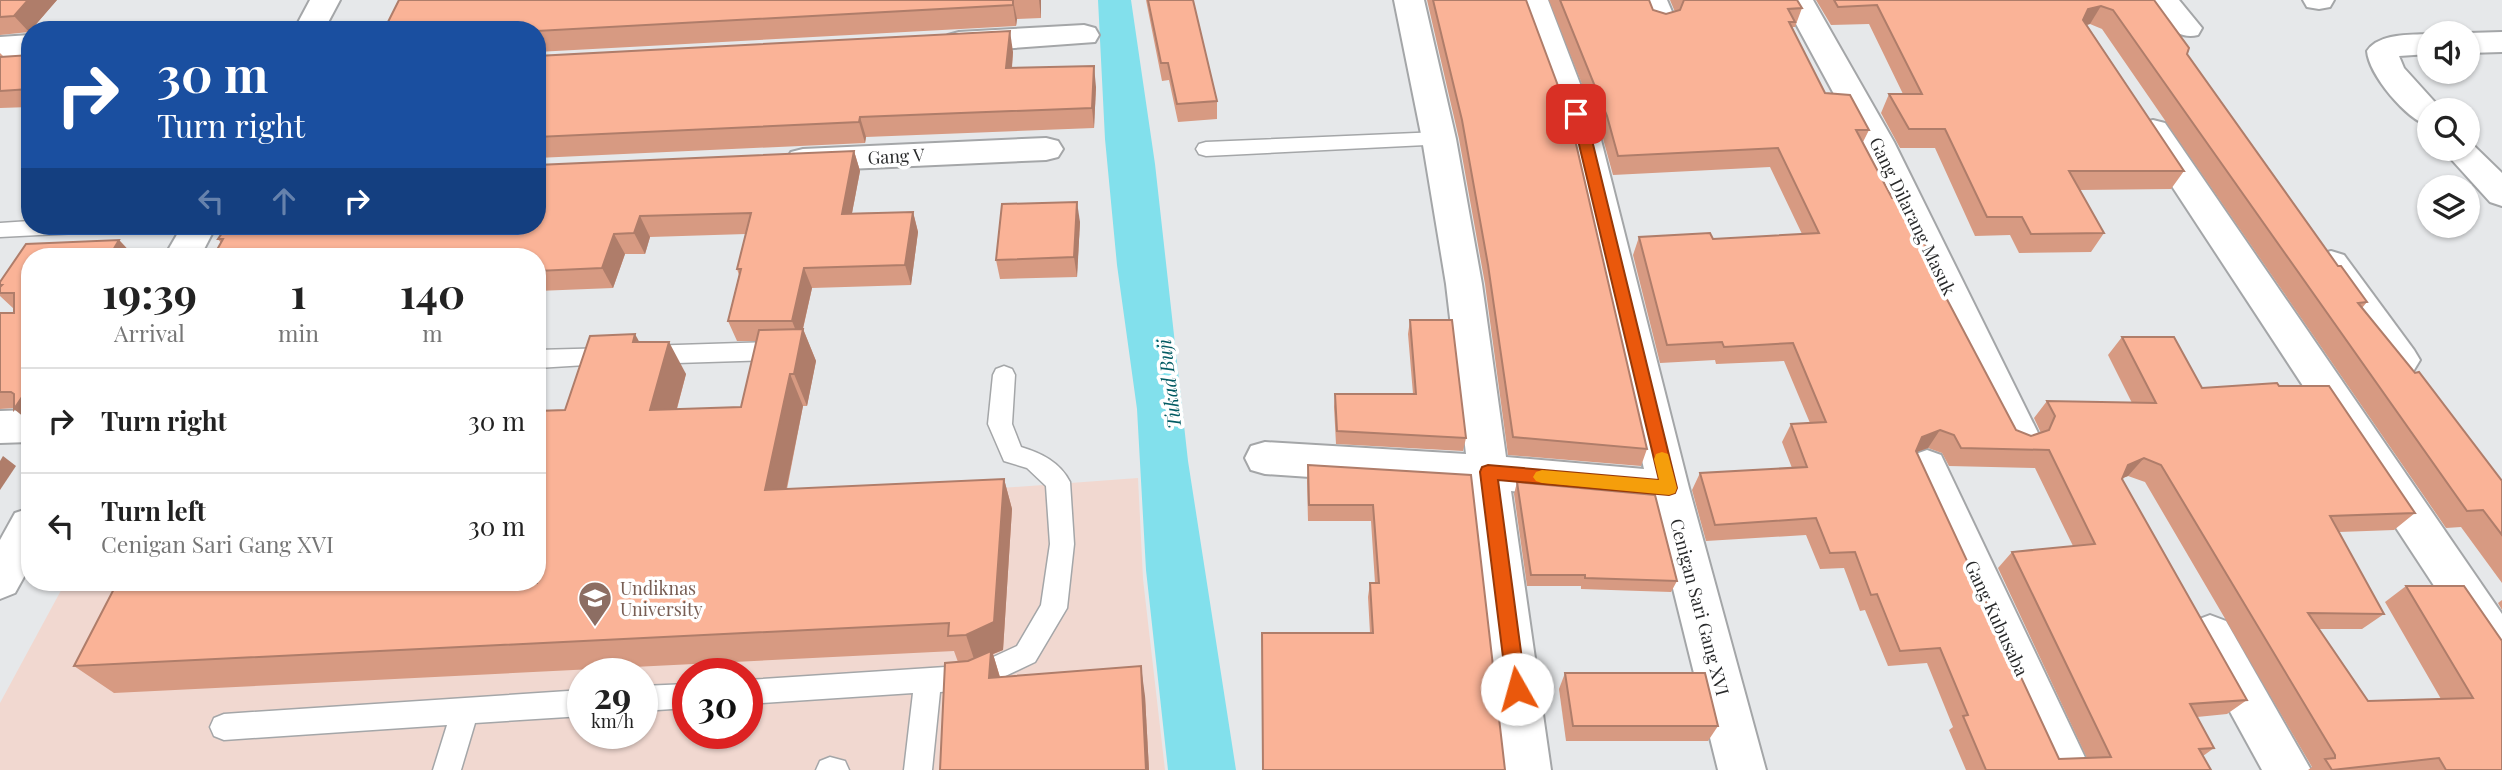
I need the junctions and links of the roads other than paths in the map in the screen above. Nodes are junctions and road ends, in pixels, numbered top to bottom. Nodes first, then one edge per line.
1 (325, 0) edge
2 (1409, 0) edge
3 (1533, 0) edge
4 (1798, 0) edge
5 (2163, 0) edge
6 (314, 21) edge
7 (2187, 28) dead end
8 (1084, 35) dead end
9 (2502, 42) edge
10 (934, 43) edge
11 (2480, 43) edge
12 (2417, 44) edge
13 (21, 46) edge
14 (0, 47) edge
15 (2417, 102) edge
16 (2136, 105) edge
17 (1439, 139) junction
18 (1046, 149) dead end
19 (1206, 149) dead end
20 (771, 161) edge
21 (21, 229) edge
22 (0, 230) edge
23 (2314, 240) edge
24 (775, 351) edge
25 (546, 359) edge
26 (1004, 375) dead end
27 (2420, 385) edge
28 (21, 426) edge
29 (0, 427) edge
30 (2019, 435) edge
31 (1265, 458) dead end
32 (1927, 467) edge
33 (1488, 472) junction
34 (1669, 488) junction
35 (21, 542) edge
36 (0, 580) edge
37 (2191, 603) edge
38 (2502, 651) edge
39 (929, 680) junction
40 (763, 691) edge
41 (567, 704) edge
42 (466, 711) junction
43 (225, 727) dead end
44 (447, 770) edge
45 (918, 770) edge
46 (1527, 770) edge
47 (1742, 770) edge
48 (2067, 770) edge
49 (2287, 770) edge

1 - 6 street
2 - 17 street
3 - 34 street, Cenigan Sari Gang XVI
4 - 30 street, Gang Dilarang Masuk
5 - 7 street
8 - 10 street
9 - 11 street
12 - 15 street
13 - 14 street
16 - 38 street
17 - 19 lane
17 - 33 street
18 - 20 street, Gang V
21 - 22 lane
23 - 27 street
24 - 25 lane
26 - 39 lane
28 - 29 street
31 - 33 street
32 - 48 street, Gang Kubusaba
33 - 34 street
33 - 46 street
34 - 47 street, Cenigan Sari Gang XVI
35 - 36 street
37 - 49 street
39 - 40 lane
39 - 45 lane
41 - 42 lane
42 - 43 lane
42 - 44 lane

